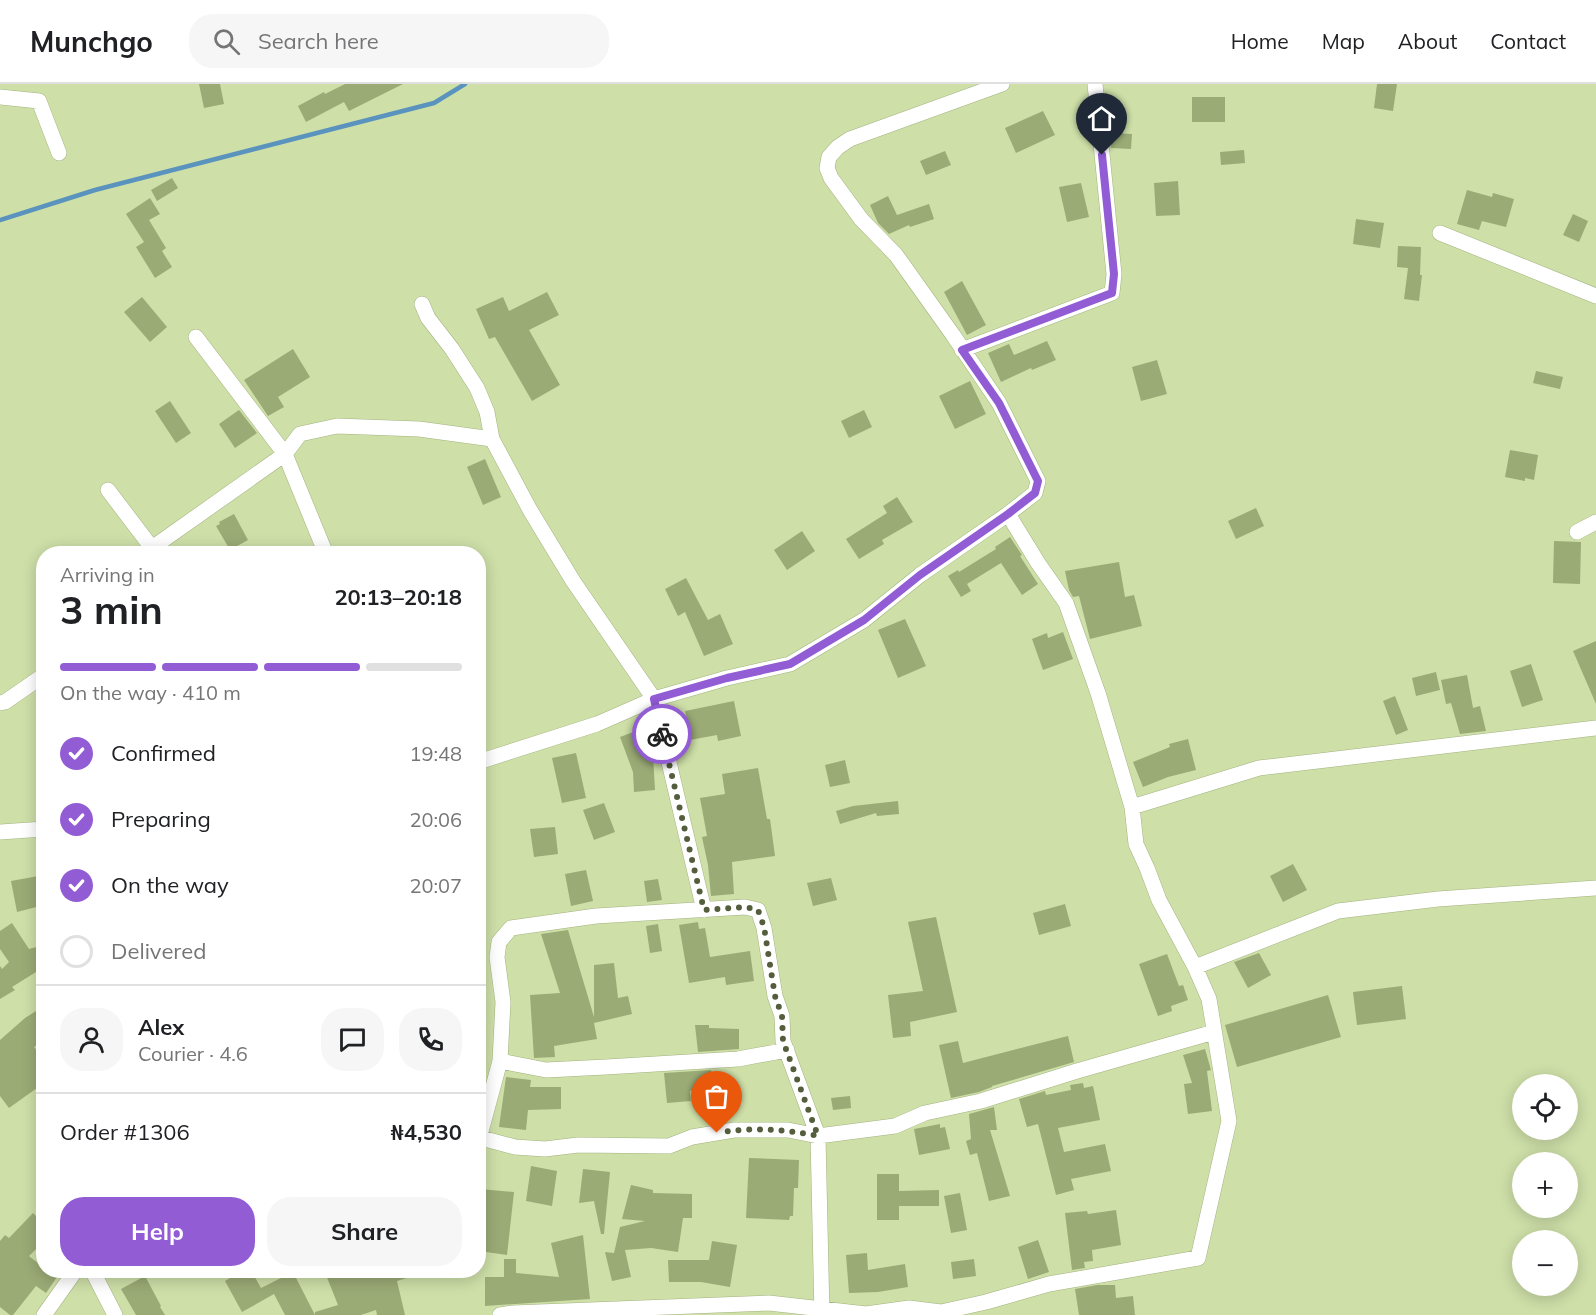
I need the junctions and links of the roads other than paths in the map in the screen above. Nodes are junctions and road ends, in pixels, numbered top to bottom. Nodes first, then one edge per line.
1 (1002, 84) edge
2 (1095, 84) edge
3 (0, 97) edge
4 (59, 153) dead end
5 (1440, 233) dead end
6 (1596, 296) edge
7 (422, 304) dead end
8 (196, 337) dead end
9 (962, 350) junction
10 (492, 439) junction
11 (285, 454) junction
12 (108, 490) dead end
13 (1008, 514) junction
14 (1596, 522) edge
15 (1577, 532) dead end
16 (147, 546) edge
17 (158, 546) edge
18 (323, 546) edge
19 (36, 680) edge
20 (654, 699) junction
21 (0, 703) edge
22 (1596, 728) edge
23 (486, 759) edge
24 (1132, 807) junction
25 (36, 830) edge
26 (0, 832) edge
27 (1596, 888) edge
28 (704, 910) junction
29 (1195, 967) junction
30 (1214, 1032) junction
31 (787, 1050) junction
32 (500, 1061) junction
33 (486, 1110) edge
34 (818, 1136) junction
35 (486, 1139) edge
36 (70, 1278) edge
37 (96, 1278) edge
38 (822, 1312) edge
39 (44, 1315) edge
40 (115, 1315) edge
41 (500, 1315) edge

1 - 9 street
2 - 9 street
3 - 4 street
5 - 6 street
7 - 10 street
8 - 11 street
9 - 13 street
10 - 11 street
10 - 20 street
11 - 17 street
11 - 18 street
12 - 16 street
13 - 20 street
13 - 24 street
14 - 15 street
19 - 21 street
20 - 23 street
20 - 28 street
22 - 24 street
24 - 29 street
25 - 26 street
27 - 29 street
28 - 31 street
28 - 32 street
29 - 30 street
30 - 34 street
30 - 38 street
31 - 32 street
31 - 34 street
32 - 33 street
34 - 35 street
34 - 38 street
36 - 39 street
37 - 40 street
38 - 41 street

